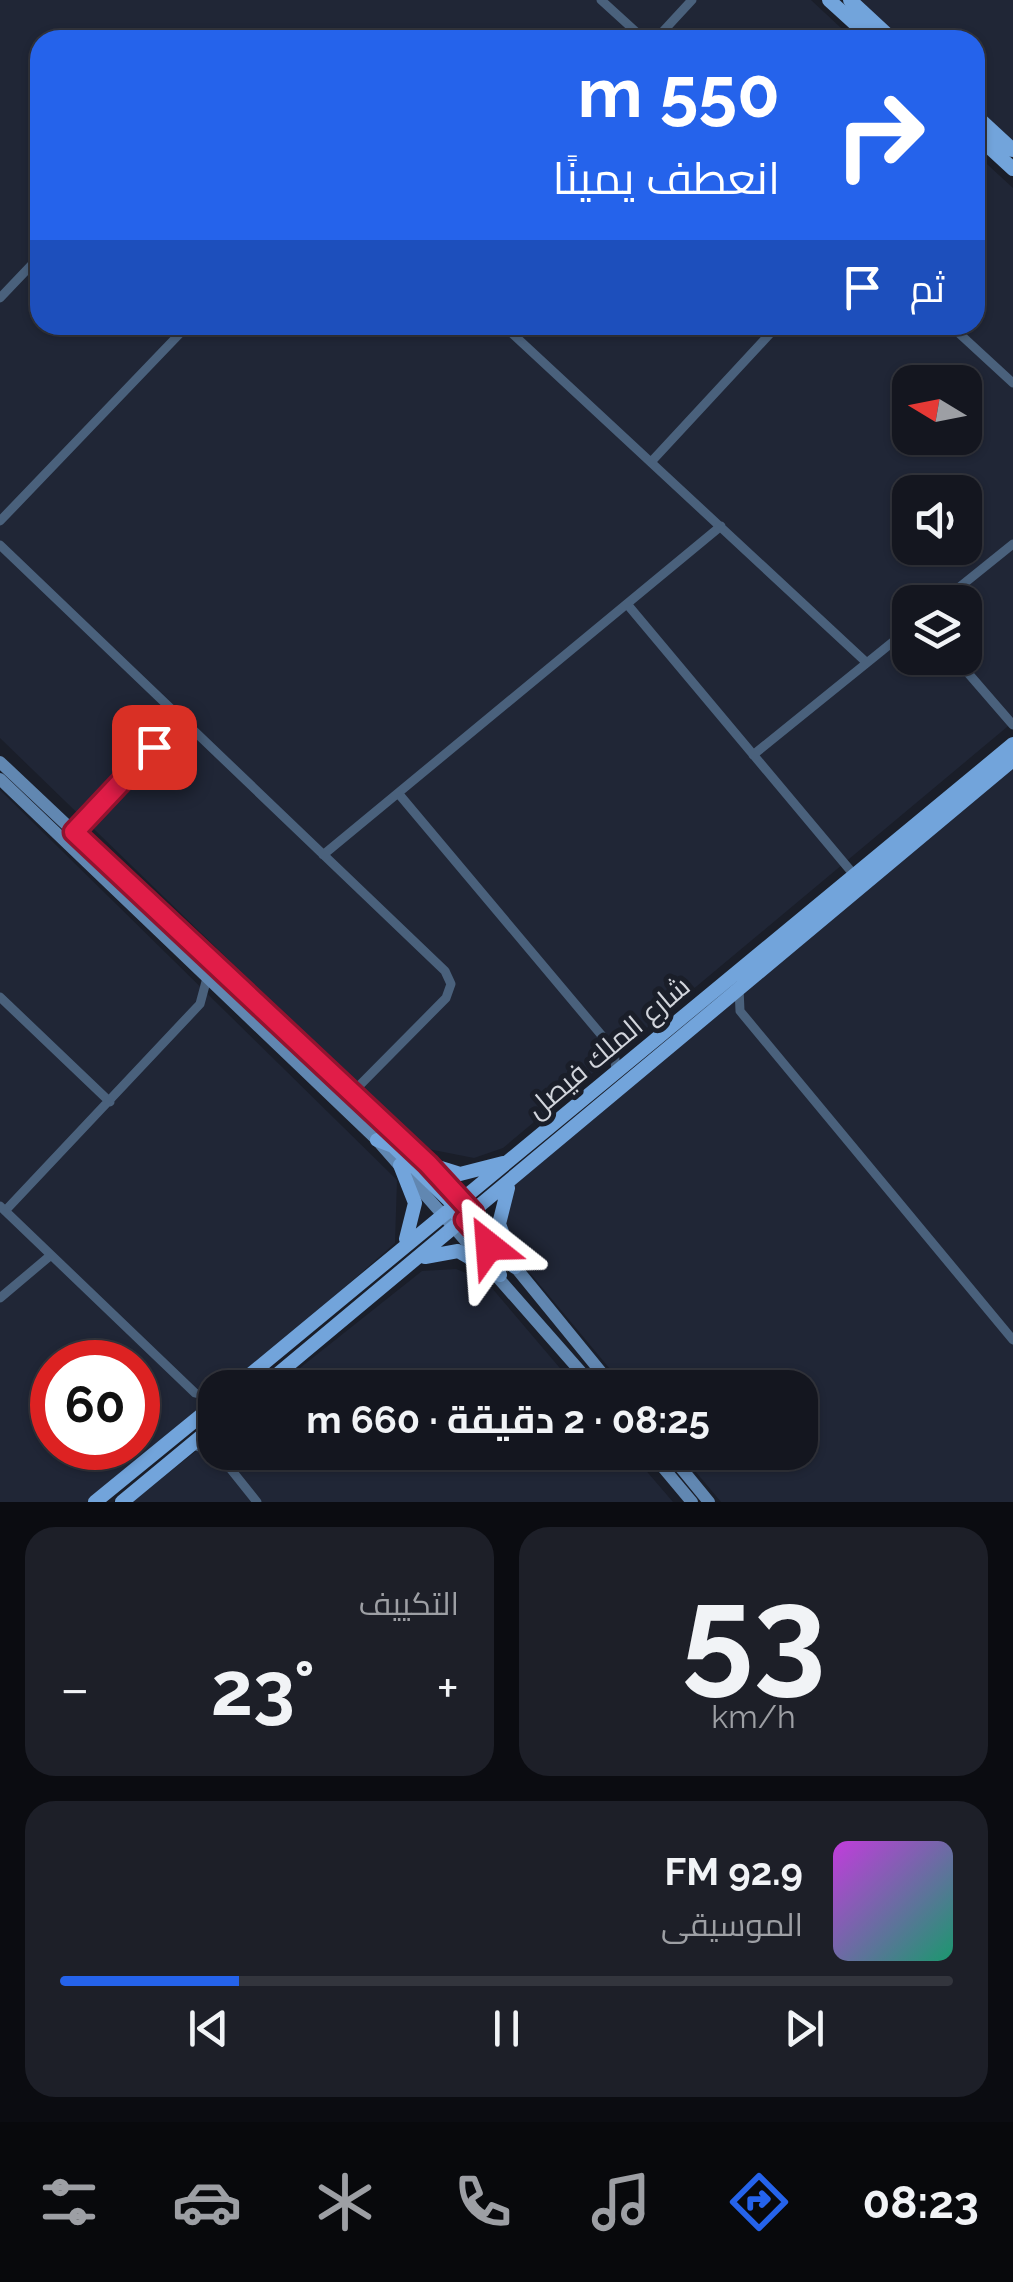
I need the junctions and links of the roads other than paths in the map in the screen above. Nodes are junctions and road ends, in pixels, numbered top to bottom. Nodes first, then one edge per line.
1 (601, 0) edge
2 (692, 0) edge
3 (829, 0) edge
4 (850, 0) edge
5 (635, 30) edge
6 (664, 30) edge
7 (862, 30) edge
8 (882, 30) edge
9 (985, 124) edge
10 (985, 143) edge
11 (1013, 150) edge
12 (1013, 169) edge
13 (30, 266) edge
14 (0, 298) edge
15 (178, 335) edge
16 (514, 335) edge
17 (769, 335) edge
18 (961, 335) edge
19 (1013, 383) edge
20 (651, 462) junction
21 (0, 521) edge
22 (720, 526) junction
23 (1013, 544) edge
24 (0, 545) edge
25 (963, 585) edge
26 (626, 604) junction
27 (892, 643) edge
28 (867, 663) junction
29 (969, 675) edge
30 (181, 718) junction
31 (1010, 722) edge
32 (1012, 750) edge
33 (754, 756) junction
34 (0, 762) edge
35 (0, 780) edge
36 (398, 793) junction
37 (74, 832) junction
38 (324, 855) junction
39 (855, 876) junction
40 (207, 978) junction
41 (740, 986) junction
42 (0, 996) edge
43 (226, 997) junction
44 (200, 1004) junction
45 (715, 1008) junction
46 (740, 1011) junction
47 (614, 1050) junction
48 (638, 1054) junction
49 (616, 1072) junction
50 (352, 1093) junction
51 (110, 1102) junction
52 (378, 1140) junction
53 (508, 1161) junction
54 (428, 1164) junction
55 (400, 1165) junction
56 (510, 1182) junction
57 (453, 1206) junction
58 (3, 1209) edge
59 (465, 1220) junction
60 (404, 1246) junction
61 (51, 1255) junction
62 (407, 1267) junction
63 (515, 1268) junction
64 (500, 1276) junction
65 (0, 1298) edge
66 (1013, 1340) edge
67 (256, 1370) edge
68 (284, 1370) edge
69 (580, 1370) edge
70 (599, 1370) edge
71 (195, 1392) junction
72 (198, 1393) edge
73 (198, 1412) edge
74 (198, 1419) edge
75 (198, 1440) edge
76 (190, 1445) junction
77 (164, 1446) junction
78 (198, 1447) edge
79 (231, 1470) edge
80 (665, 1470) edge
81 (683, 1470) edge
82 (150, 1480) junction
83 (95, 1502) edge
84 (122, 1502) edge
85 (257, 1502) edge
86 (692, 1502) edge
87 (709, 1502) edge

1 - 5 street
2 - 6 street
3 - 7 main road
4 - 8 main road
9 - 11 main road
10 - 12 main road
13 - 14 street
15 - 21 street
16 - 20 street
17 - 20 street
18 - 19 street
20 - 22 street
22 - 26 street
22 - 28 street
23 - 25 street
24 - 30 street
26 - 33 street
26 - 36 street
27 - 28 street
28 - 33 street
29 - 31 street
30 - 37 street
30 - 38 street
31 - 32 street
32 - 39 main road, شارع الملك فيصل
32 - 41 main road, شارع الملك فيصل
33 - 39 street
34 - 37 main road
35 - 40 main road
36 - 38 street
36 - 47 street
37 - 50 main road
38 - 50 street
39 - 48 main road, شارع الملك فيصل
40 - 43 main road
40 - 44 street
41 - 45 main road, شارع الملك فيصل
41 - 46 street
42 - 51 street
43 - 44 street
43 - 52 main road
44 - 51 street
45 - 46 street
45 - 56 main road, شارع الملك فيصل
46 - 66 street
47 - 48 street
47 - 49 street
48 - 49 main road, شارع الملك فيصل
49 - 53 main road, شارع الملك فيصل
50 - 54 main road
51 - 58 street
52 - 55 main road
52 - 57 main road
53 - 54 main road
53 - 57 main road, شارع الملك فيصل
54 - 57 main road
55 - 57 main road
55 - 60 main road
56 - 59 main road, شارع الملك فيصل
56 - 63 main road
57 - 59 main road
57 - 60 main road, شارع الملك فيصل
58 - 61 street
59 - 62 main road, شارع الملك فيصل
59 - 63 main road
59 - 64 main road
60 - 67 main road, شارع الملك فيصل
61 - 65 street
61 - 71 street
62 - 64 main road
62 - 68 main road, شارع الملك فيصل
63 - 70 main road
64 - 69 main road
71 - 72 street
71 - 73 street
74 - 77 main road
75 - 76 main road
76 - 78 street
76 - 82 main road
77 - 82 main road
77 - 83 main road
79 - 85 street
80 - 86 main road
81 - 87 main road
82 - 84 main road

